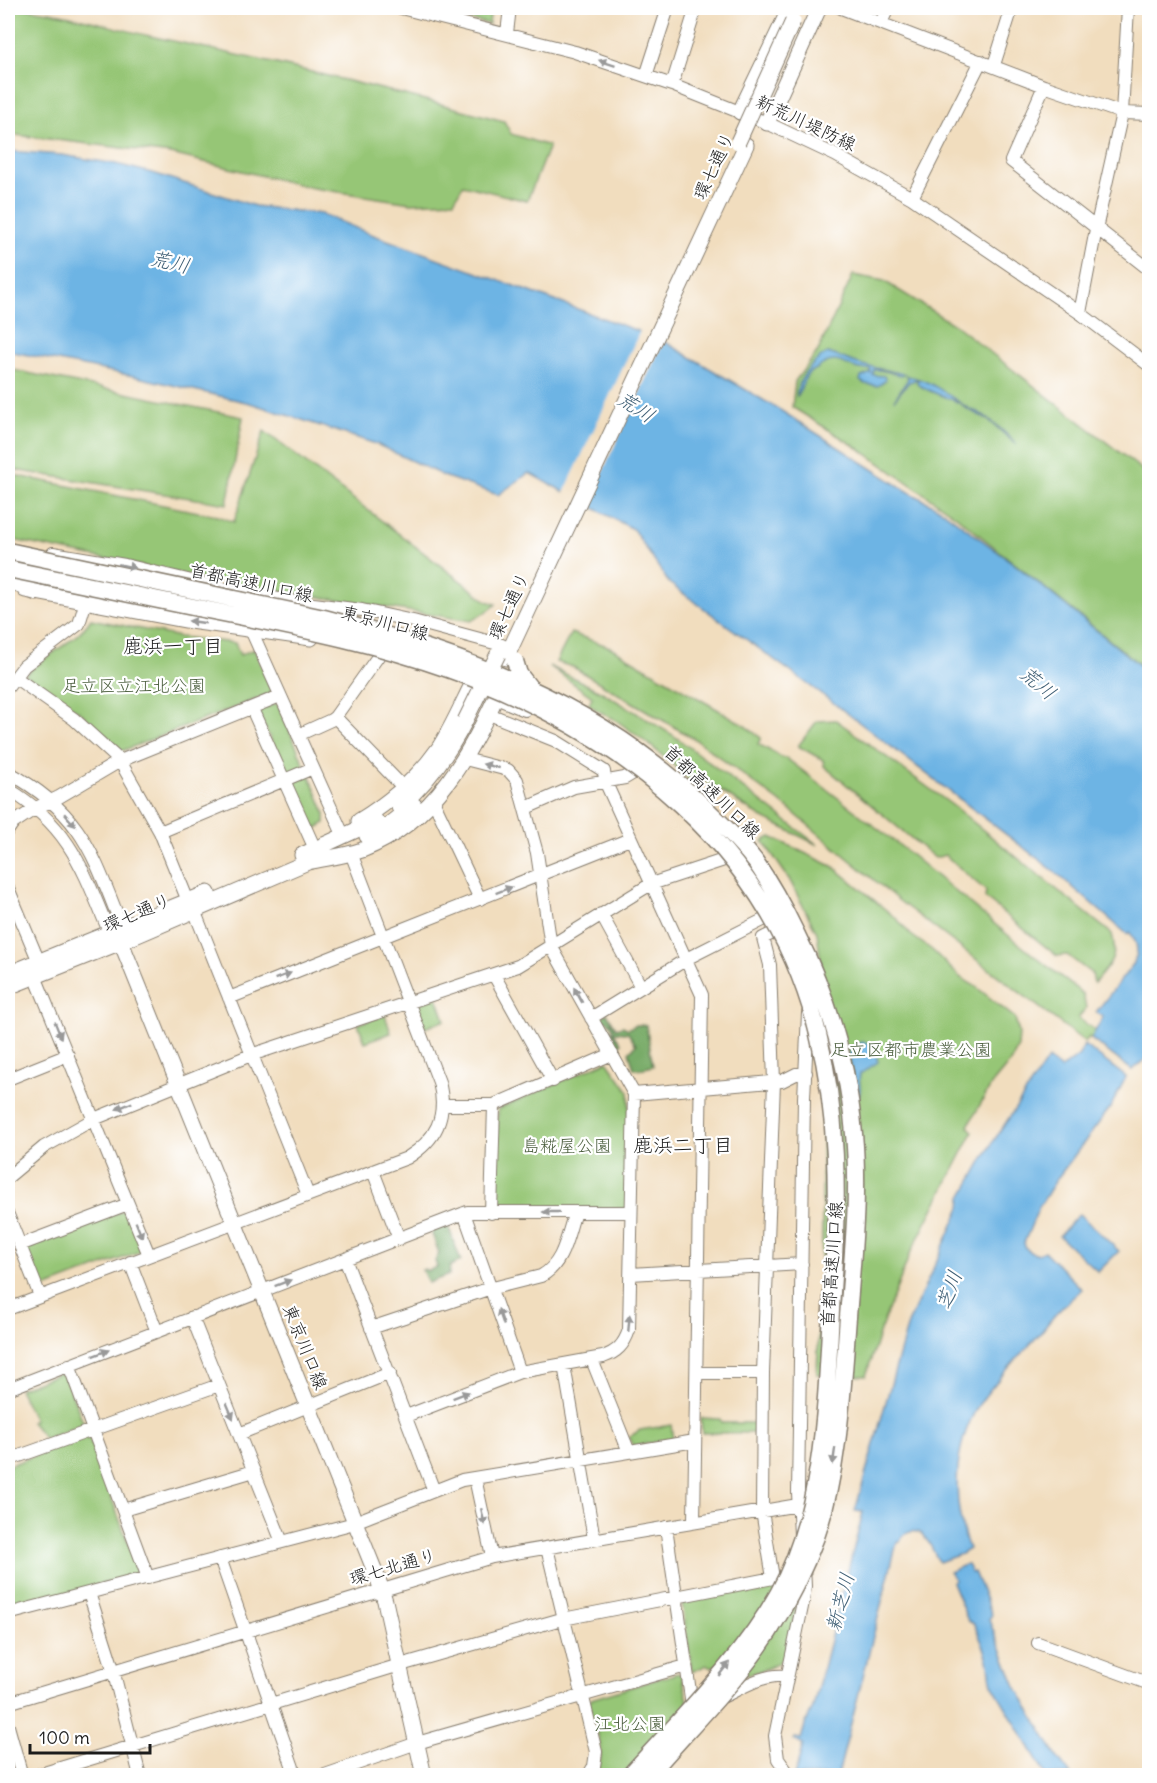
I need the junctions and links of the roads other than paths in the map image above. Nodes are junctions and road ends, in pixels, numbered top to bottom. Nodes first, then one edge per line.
1 (401, 8) edge
2 (510, 8) edge
3 (668, 8) edge
4 (696, 8) edge
5 (810, 8) edge
6 (819, 8) edge
7 (841, 8) edge
8 (888, 8) edge
9 (1012, 8) edge
10 (1128, 8) edge
11 (424, 10) edge
12 (796, 15) edge
13 (881, 23) junction
14 (507, 33) junction
15 (981, 61) junction
16 (994, 65) junction
17 (646, 76) junction
18 (672, 85) junction
19 (1044, 86) junction
20 (740, 112) junction
21 (1122, 112) junction
22 (1149, 114) edge
23 (767, 123) junction
24 (912, 198) junction
25 (1096, 229) junction
26 (1149, 270) edge
27 (1080, 313) junction
28 (1149, 366) edge
29 (8, 545) edge
30 (8, 555) edge
31 (8, 569) edge
32 (8, 579) edge
33 (8, 586) edge
34 (225, 589) junction
35 (36, 592) junction
36 (207, 597) junction
37 (86, 602) junction
38 (257, 611) junction
39 (251, 630) junction
40 (507, 650) junction
41 (379, 655) junction
42 (475, 679) junction
43 (12, 682) edge
44 (500, 691) junction
45 (280, 696) junction
46 (252, 709) junction
47 (566, 710) junction
48 (489, 714) junction
49 (335, 717) junction
50 (470, 723) junction
51 (298, 735) junction
52 (465, 759) junction
53 (120, 761) junction
54 (313, 768) junction
55 (8, 772) edge
56 (634, 772) junction
57 (285, 780) junction
58 (605, 781) junction
59 (404, 788) junction
60 (8, 789) edge
61 (433, 800) junction
62 (51, 801) junction
63 (36, 808) junction
64 (526, 808) junction
65 (8, 830) edge
66 (340, 830) junction
67 (160, 832) junction
68 (630, 839) junction
69 (747, 847) junction
70 (315, 852) junction
71 (351, 853) junction
72 (727, 859) junction
73 (754, 874) junction
74 (540, 875) junction
75 (651, 884) junction
76 (8, 888) edge
77 (480, 899) junction
78 (191, 906) junction
79 (789, 908) junction
80 (601, 914) junction
81 (768, 918) junction
82 (775, 932) junction
83 (118, 935) junction
84 (384, 937) junction
85 (551, 946) junction
86 (686, 959) junction
87 (37, 969) junction
88 (8, 974) edge
89 (494, 975) junction
90 (8, 987) edge
91 (641, 987) junction
92 (229, 998) junction
93 (408, 1004) junction
94 (591, 1018) junction
95 (807, 1018) junction
96 (68, 1054) junction
97 (612, 1054) junction
98 (251, 1055) junction
99 (806, 1073) junction
100 (8, 1079) edge
101 (553, 1081) junction
102 (774, 1082) junction
103 (178, 1084) junction
104 (701, 1089) junction
105 (634, 1094) junction
106 (494, 1105) junction
107 (443, 1106) junction
108 (94, 1119) junction
109 (373, 1171) junction
110 (8, 1177) edge
111 (308, 1195) junction
112 (128, 1204) junction
113 (575, 1212) junction
114 (631, 1212) junction
115 (464, 1213) junction
116 (491, 1213) junction
117 (8, 1215) edge
118 (236, 1224) junction
119 (399, 1239) junction
120 (20, 1245) junction
121 (148, 1255) junction
122 (345, 1259) junction
123 (130, 1262) junction
124 (802, 1264) junction
125 (766, 1265) junction
126 (698, 1270) junction
127 (631, 1274) junction
128 (491, 1289) junction
129 (262, 1290) junction
130 (40, 1296) junction
131 (8, 1309) edge
132 (192, 1317) junction
133 (372, 1328) junction
134 (157, 1332) junction
135 (592, 1360) junction
136 (69, 1365) junction
137 (564, 1365) junction
138 (520, 1372) junction
139 (697, 1372) junction
140 (390, 1373) junction
141 (763, 1373) junction
142 (219, 1385) junction
143 (8, 1389) edge
144 (308, 1405) junction
145 (406, 1416) junction
146 (838, 1423) junction
147 (93, 1429) junction
148 (239, 1434) junction
149 (695, 1441) junction
150 (629, 1452) junction
151 (8, 1460) edge
152 (580, 1460) junction
153 (254, 1471) junction
154 (475, 1478) junction
155 (434, 1491) junction
156 (798, 1505) junction
157 (123, 1510) junction
158 (762, 1511) junction
159 (356, 1522) junction
160 (694, 1522) junction
161 (666, 1527) junction
162 (594, 1539) junction
163 (282, 1542) junction
164 (547, 1548) junction
165 (492, 1557) junction
166 (220, 1558) junction
167 (804, 1572) junction
168 (148, 1578) junction
169 (772, 1578) junction
170 (381, 1589) junction
171 (89, 1593) junction
172 (675, 1597) junction
173 (8, 1614) edge
174 (564, 1619) junction
175 (246, 1630) junction
176 (1038, 1642) dead end
177 (400, 1666) junction
178 (686, 1666) junction
179 (113, 1671) junction
180 (786, 1676) junction
181 (1149, 1684) edge
182 (583, 1696) junction
183 (8, 1703) edge
184 (272, 1704) junction
185 (693, 1713) junction
186 (8, 1726) edge
187 (417, 1743) junction
188 (132, 1746) junction
189 (22, 1776) edge
190 (34, 1776) edge
191 (140, 1776) edge
192 (296, 1776) edge
193 (322, 1776) edge
194 (424, 1776) edge
195 (588, 1776) edge
196 (629, 1776) edge
197 (640, 1776) edge
198 (648, 1776) edge
199 (790, 1776) edge

1 - 11 street, 新荒川堤防線
2 - 14 street
3 - 17 street
4 - 18 street
5 - 12 main road, 環七通り
6 - 23 main road
7 - 13 street
8 - 13 street
9 - 16 street
10 - 21 street
11 - 14 street, 新荒川堤防線
12 - 20 main road
12 - 40 main road, 環七通り, bridge
13 - 15 street
17 -> 14 street, 新荒川堤防線
15 - 16 street
15 - 24 street
16 - 19 street
17 - 18 street, 新荒川堤防線
18 - 20 street, 新荒川堤防線
19 - 21 street
19 - 25 street
20 - 23 street, 新荒川堤防線
21 - 22 street
21 - 25 street
23 - 24 street, 新荒川堤防線
24 - 27 street, 新荒川堤防線
25 - 26 street
25 - 27 street
27 - 28 street, 新荒川堤防線
29 -> 34 street
30 - 36 highway, bridge
30 - 38 main road, 東京川口線
30 - 146 highway, 首都高速川口線, bridge
196 -> 31 highway, 首都高速川口線, bridge
32 - 35 highway
33 - 35 main road, 東京川口線
34 - 36 highway
34 - 40 street
35 - 37 main road, 東京川口線
36 - 38 highway
39 -> 37 main road, 東京川口線
37 - 43 street
38 - 42 main road, 東京川口線
39 - 41 main road, 東京川口線
39 - 45 street
40 - 50 main road, 環七通り, bridge
40 - 73 highway, bridge
41 - 42 main road, 東京川口線
41 - 49 street
42 - 44 main road, 東京川口線
42 - 59 main road
43 - 53 street
44 - 47 street
44 - 48 main road
44 - 56 street
45 - 46 street
45 - 51 street
46 - 53 street
46 - 57 street
47 - 69 street
47 - 73 highway, bridge
48 - 52 main road
48 - 58 street
49 - 51 street
49 - 59 street
50 - 70 main road, 環七通り
50 - 70 main road, 環七通り
51 - 54 street
52 - 61 main road
64 -> 52 street
53 - 62 street
53 - 67 street
54 - 57 street
54 - 66 street
55 - 62 street
56 - 58 street
56 - 72 street
57 - 67 street
57 - 70 street
58 - 64 street
58 - 68 street
59 - 66 main road
60 - 63 street
61 - 71 main road
61 - 77 street
62 - 63 street
62 -> 83 street
63 - 65 street
63 - 83 street
64 - 74 street
66 - 70 main road
67 - 78 street
68 - 74 street
68 - 75 street
69 - 72 street
69 - 79 street
70 - 71 main road
70 - 78 main road, 環七通り
71 - 84 street
72 - 75 street
72 - 81 street
73 - 146 highway, bridge
77 -> 74 street
74 - 85 street
75 - 80 street
75 - 86 street
76 - 87 street
77 - 84 street
78 - 83 main road, 環七通り
78 - 92 street
79 - 81 street
79 - 95 street
80 - 85 street
80 - 91 street
81 - 82 street
81 - 86 street
82 - 95 street
82 - 102 street
83 - 87 main road, 環七通り
83 - 103 main road, 東京川口線
92 -> 84 street
84 - 93 street
85 - 89 street
94 -> 85 street
86 - 91 street
86 - 104 street
87 - 88 main road, 環七通り
87 - 90 main road, 環七通り
87 -> 96 street
89 - 93 street
89 - 101 street
91 - 94 street
92 - 98 street
93 - 98 street
93 - 107 street
94 - 97 street
95 - 99 street
96 - 100 street
96 - 108 street
97 - 101 street
97 - 105 street
98 - 103 street
98 - 111 street
99 - 102 street
99 - 124 street
101 - 106 street
102 - 104 street
102 - 125 street
103 -> 108 street
103 - 118 main road, 東京川口線
104 - 105 street
104 - 126 street
105 - 114 street
106 - 107 street
106 - 116 street
107 - 109 street
108 - 110 street
108 - 112 street
109 - 111 street
109 - 119 street
111 - 118 street
112 - 120 street
112 -> 121 street
113 - 114 street
113 -> 116 street
113 - 128 street
114 - 127 street
115 - 116 street
115 - 119 street
115 - 128 street
117 - 120 street
118 - 121 street
118 - 129 main road, 東京川口線
119 - 122 street
120 - 130 street
121 - 123 street
129 -> 122 street
122 - 133 street
123 - 130 street
123 - 134 street
124 - 125 street
124 - 156 street
125 - 126 street
125 - 141 street
126 - 127 street
126 - 139 street
135 -> 127 street
128 - 133 street
138 -> 128 street
129 - 132 street
129 - 144 main road, 東京川口線
130 - 131 street
132 - 134 street
132 - 142 street
133 - 140 street
136 -> 134 street
135 - 137 street
135 - 150 street
136 - 143 street
136 - 147 street
137 - 138 street
137 - 152 street
145 -> 138 street
139 - 141 street
139 - 149 street
140 - 144 street
140 - 145 street
141 - 158 street
142 - 147 street
142 -> 148 street
144 - 148 street
144 - 159 main road, 東京川口線
145 - 155 street
146 -> 198 highway, 首都高速川口線, bridge
147 - 151 street
147 - 157 street
148 - 153 street
149 - 150 street
149 - 160 street
150 - 152 street
152 - 154 street
152 - 162 street
153 - 157 street
153 - 163 street
154 - 155 street
154 -> 165 street
155 - 159 street
156 - 158 street, 環七北通り
156 - 167 street
157 - 168 street
158 - 160 street, 環七北通り
158 - 169 street
159 - 163 street
159 - 170 main road, 東京川口線
160 - 161 street, 環七北通り
161 - 162 street, 環七北通り
161 - 172 street
162 - 164 street, 環七北通り
163 - 166 street
164 - 165 street, 環七北通り
164 - 174 street
165 - 170 street, 環七北通り
166 - 168 street
166 - 175 street
167 - 169 street
167 - 180 street
168 - 171 street
169 - 172 street
170 - 175 street, 環七北通り
170 - 177 main road, 東京川口線
171 - 173 street
171 - 179 street
172 - 174 street
172 - 178 street
174 - 177 street
174 - 182 street
175 - 179 street, 環七北通り
175 - 184 street
176 - 181 street
177 - 184 street
177 - 187 main road, 東京川口線
178 - 182 street
178 - 185 street
179 - 183 street, 環七北通り
179 - 188 street
180 - 185 street
180 - 199 street
182 - 187 street
182 - 195 street
184 - 188 street
184 - 192 street
185 - 197 street
186 - 189 street
187 - 193 street
187 - 194 main road, 東京川口線
188 - 190 street
188 - 191 street

